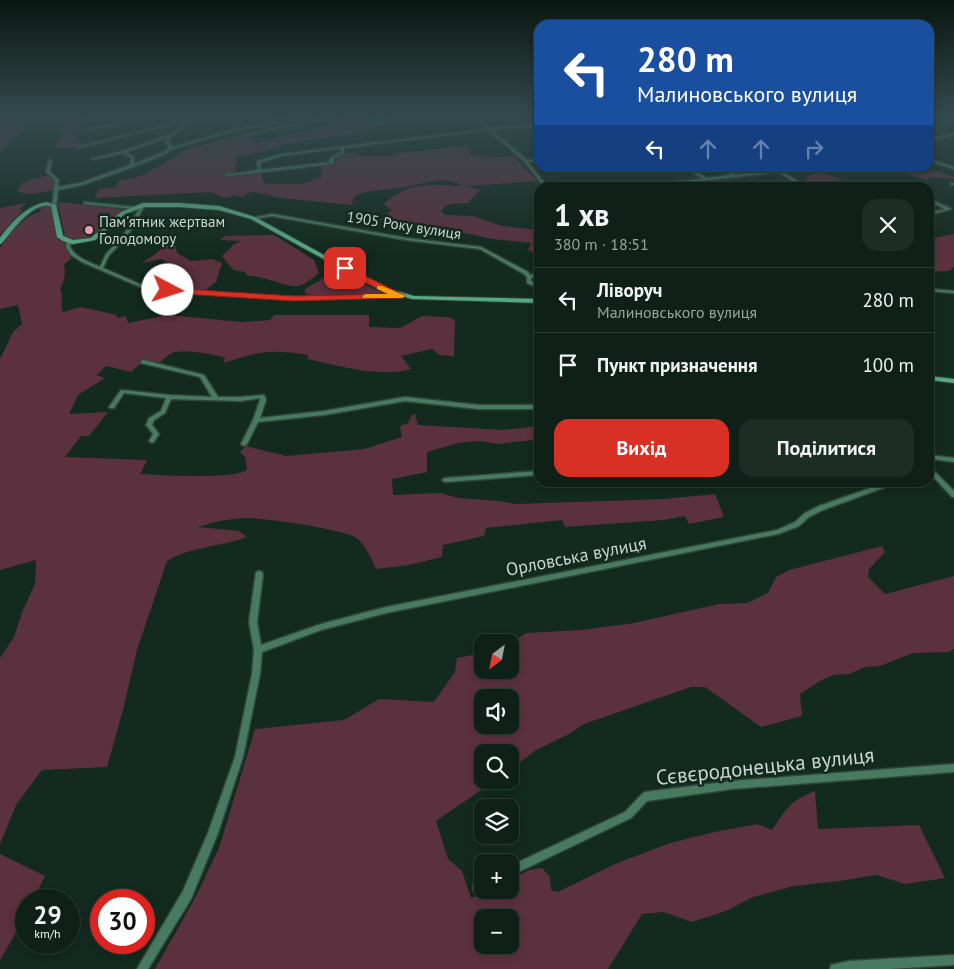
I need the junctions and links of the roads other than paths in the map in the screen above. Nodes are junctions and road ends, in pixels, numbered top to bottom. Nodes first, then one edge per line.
1 (50, 163) edge
2 (138, 163) edge
3 (258, 163) edge
4 (330, 163) edge
5 (939, 163) edge
6 (950, 163) edge
7 (945, 165) junction
8 (132, 166) joint
9 (954, 168) edge
10 (260, 172) junction
11 (535, 172) edge
12 (695, 172) edge
13 (728, 172) edge
14 (771, 172) edge
15 (782, 172) edge
16 (227, 175) dead end
17 (734, 176) junction
18 (706, 178) junction
19 (542, 182) edge
20 (674, 182) edge
21 (797, 182) edge
22 (55, 189) junction
23 (934, 202) edge
24 (85, 203) dead end
25 (143, 205) junction
26 (54, 208) junction
27 (134, 208) junction
28 (934, 213) edge
29 (254, 218) junction
30 (0, 242) edge
31 (69, 242) junction
32 (100, 270) junction
33 (534, 276) edge
34 (529, 277) junction
35 (534, 284) edge
36 (934, 290) edge
37 (954, 292) edge
38 (402, 296) junction
39 (534, 300) edge
40 (143, 362) dead end
41 (934, 379) edge
42 (954, 381) edge
43 (169, 396) junction
44 (215, 397) junction
45 (112, 407) dead end
46 (534, 407) edge
47 (256, 420) junction
48 (152, 441) dead end
49 (244, 444) dead end
50 (934, 458) edge
51 (954, 460) edge
52 (534, 473) edge
53 (934, 474) edge
54 (445, 480) dead end
55 (882, 487) edge
56 (954, 494) edge
57 (259, 574) dead end
58 (258, 650) junction
59 (954, 768) edge
60 (519, 867) edge
61 (954, 960) edge
62 (142, 969) edge
63 (835, 969) edge

1 - 22 street
2 - 8 street
3 - 10 street
4 - 10 street
5 - 7 street
6 - 7 street
7 - 9 street
8 - 22 street
10 - 16 street
11 - 19 street
12 - 18 street
13 - 17 street
14 - 17 street
15 - 21 street
17 - 18 street
18 - 20 street
22 - 26 street
23 - 28 street
24 - 27 street
25 - 27 main road
25 - 29 main road
25 - 32 street
26 - 30 main road
26 - 31 main road
27 - 31 main road
29 - 34 street, 1905 Року вулиця
29 - 38 main road
31 - 32 street
32 - 38 street
33 - 34 street
34 - 35 street, 1905 Року вулиця
36 - 37 street
38 - 39 main road
40 - 44 street
41 - 42 main road
43 - 44 street
43 - 45 street
43 - 48 street
44 - 47 street
46 - 47 street
47 - 49 street
50 - 51 street
52 - 54 street
53 - 56 street
55 - 58 street, Орловська вулиця
57 - 58 street
58 - 62 street
59 - 60 street, Сєвєродонецька вулиця
61 - 63 street

